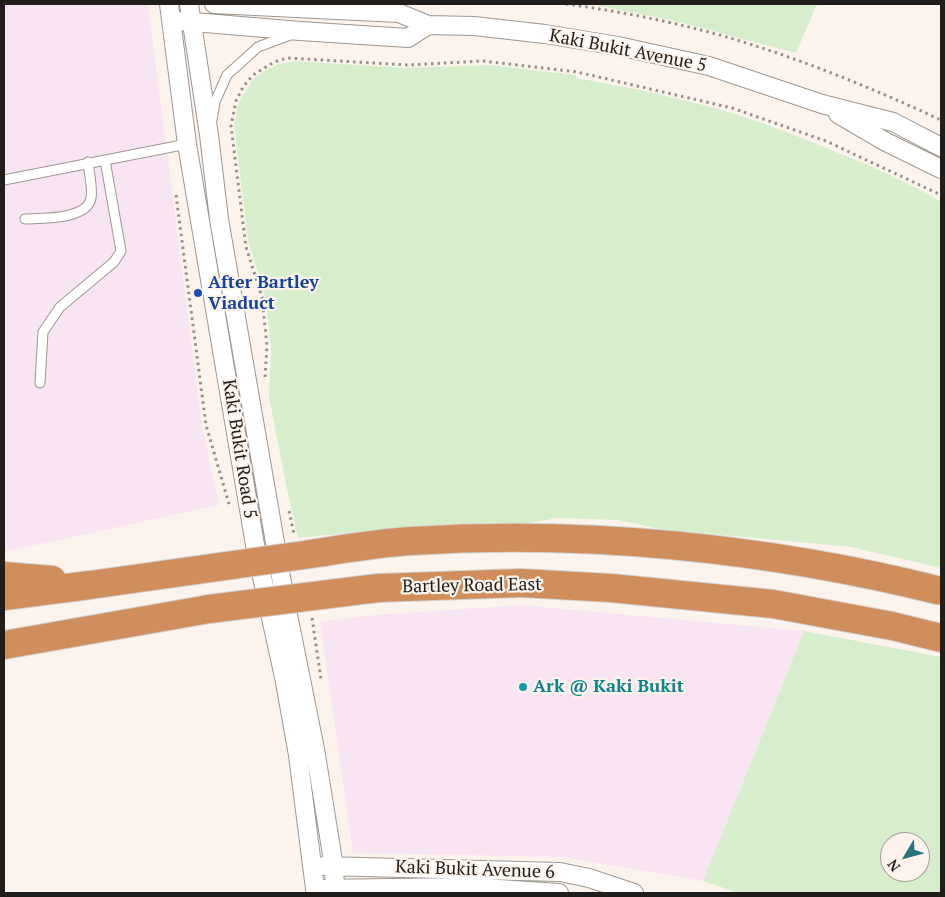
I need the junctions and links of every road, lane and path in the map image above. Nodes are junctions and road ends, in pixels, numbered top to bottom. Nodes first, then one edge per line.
1 (189, 4) edge
2 (214, 4) edge
3 (566, 4) edge
4 (269, 6) edge
5 (170, 12) edge
6 (192, 22) junction
7 (428, 25) junction
8 (300, 31) junction
9 (822, 104) junction
10 (941, 120) edge
11 (209, 135) junction
12 (187, 144) junction
13 (941, 147) edge
14 (105, 160) junction
15 (88, 162) junction
16 (941, 169) edge
17 (4, 180) edge
18 (941, 195) edge
19 (25, 220) dead end
20 (265, 380) dead end
21 (40, 383) dead end
22 (288, 506) dead end
23 (296, 543) dead end
24 (4, 576) edge
25 (90, 585) junction
26 (941, 591) edge
27 (4, 596) edge
28 (312, 618) dead end
29 (941, 638) edge
30 (4, 645) edge
31 (322, 686) dead end
32 (314, 866) junction
33 (334, 867) junction
34 (468, 883) edge
35 (334, 890) edge
36 (316, 891) edge
37 (559, 893) edge
38 (634, 893) edge

1 - 6 street, Kaki Bukit Road 5
2 - 4 street, Kaki Bukit Avenue 5
3 - 10 path
4 - 7 street, Kaki Bukit Avenue 5
5 - 6 street
5 - 12 street, Kaki Bukit Road 5
6 - 8 street
6 - 11 street, Kaki Bukit Road 5
7 - 8 street
7 - 9 street, Kaki Bukit Avenue 5
8 - 11 lane
9 - 13 street, Kaki Bukit Avenue 5
9 - 16 street, Kaki Bukit Avenue 5
11 - 33 street, Kaki Bukit Road 5
12 - 14 lane
12 - 32 street, Kaki Bukit Road 5
14 - 15 lane
14 - 21 lane
15 - 17 lane
15 - 19 lane
18 - 20 path
22 - 23 path
24 - 25 highway
25 - 26 highway, bridge
25 - 27 highway
28 - 31 path
29 - 30 highway, Bartley Road East, bridge
32 - 33 street, Kaki Bukit Avenue 6
32 - 36 street, Kaki Bukit Road 5
33 - 34 street, Kaki Bukit Avenue 6
33 - 35 street, Kaki Bukit Road 5
34 - 35 street, Kaki Bukit Avenue 6
34 - 37 street, Kaki Bukit Avenue 6
34 - 38 street, Kaki Bukit Avenue 6
35 - 36 street, Kaki Bukit Avenue 6

